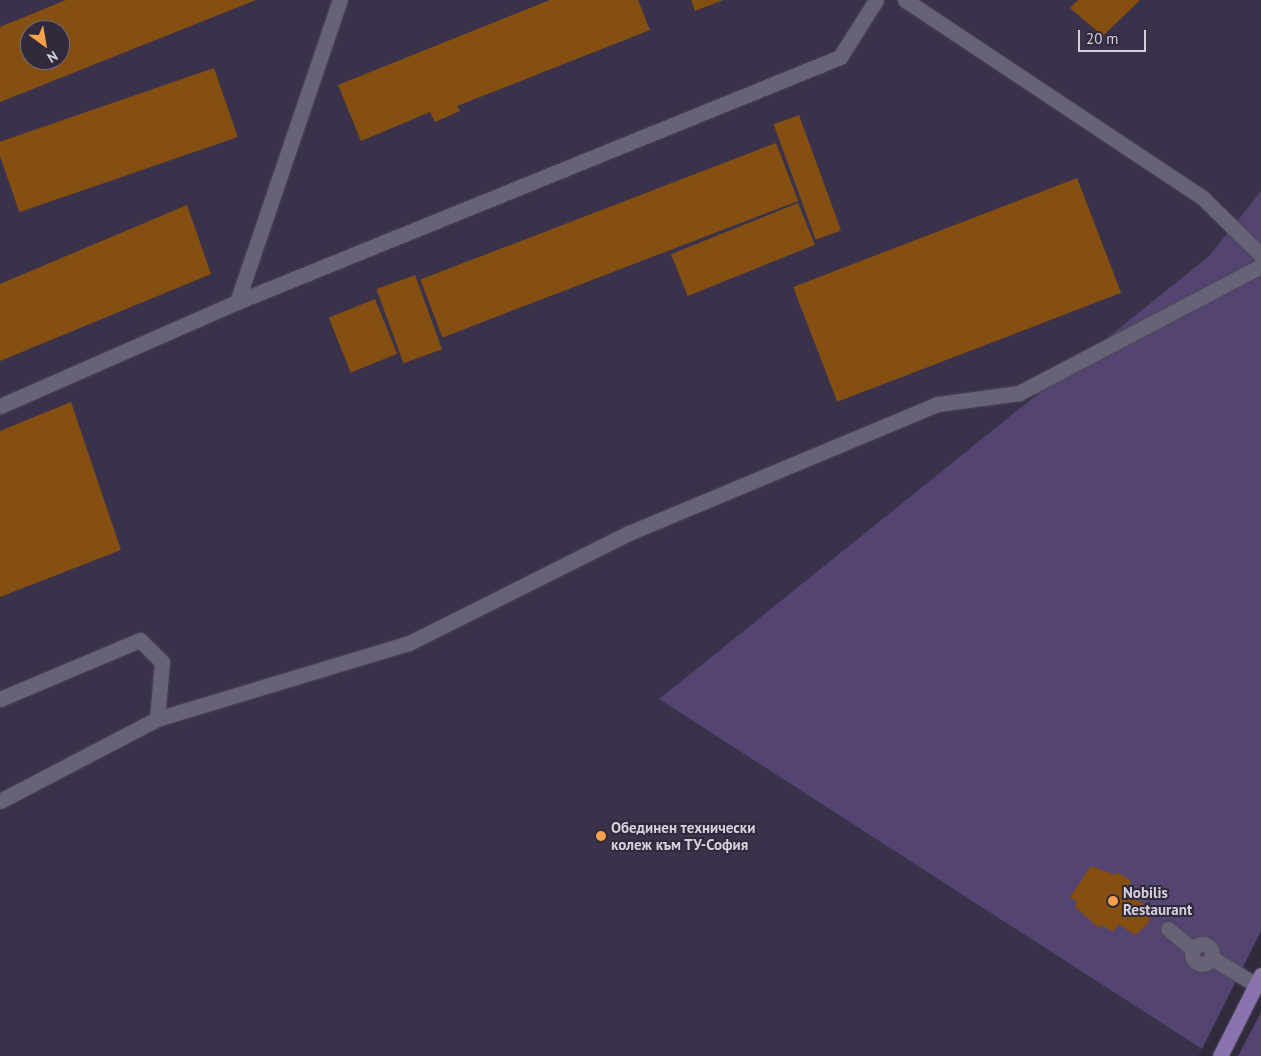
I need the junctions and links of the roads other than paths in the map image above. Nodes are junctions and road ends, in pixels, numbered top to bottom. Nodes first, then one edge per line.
1 (340, 0) edge
2 (876, 0) edge
3 (905, 0) edge
4 (1261, 255) edge
5 (1261, 266) edge
6 (237, 302) junction
7 (0, 406) edge
8 (0, 699) edge
9 (157, 719) junction
10 (0, 801) edge
11 (1168, 928) dead end
12 (1258, 980) edge
13 (1220, 1056) edge

1 - 6 street
2 - 6 street
3 - 4 street
5 - 9 street
6 - 7 street
8 - 9 street
9 - 10 street
11 - 12 street
12 - 13 main road

